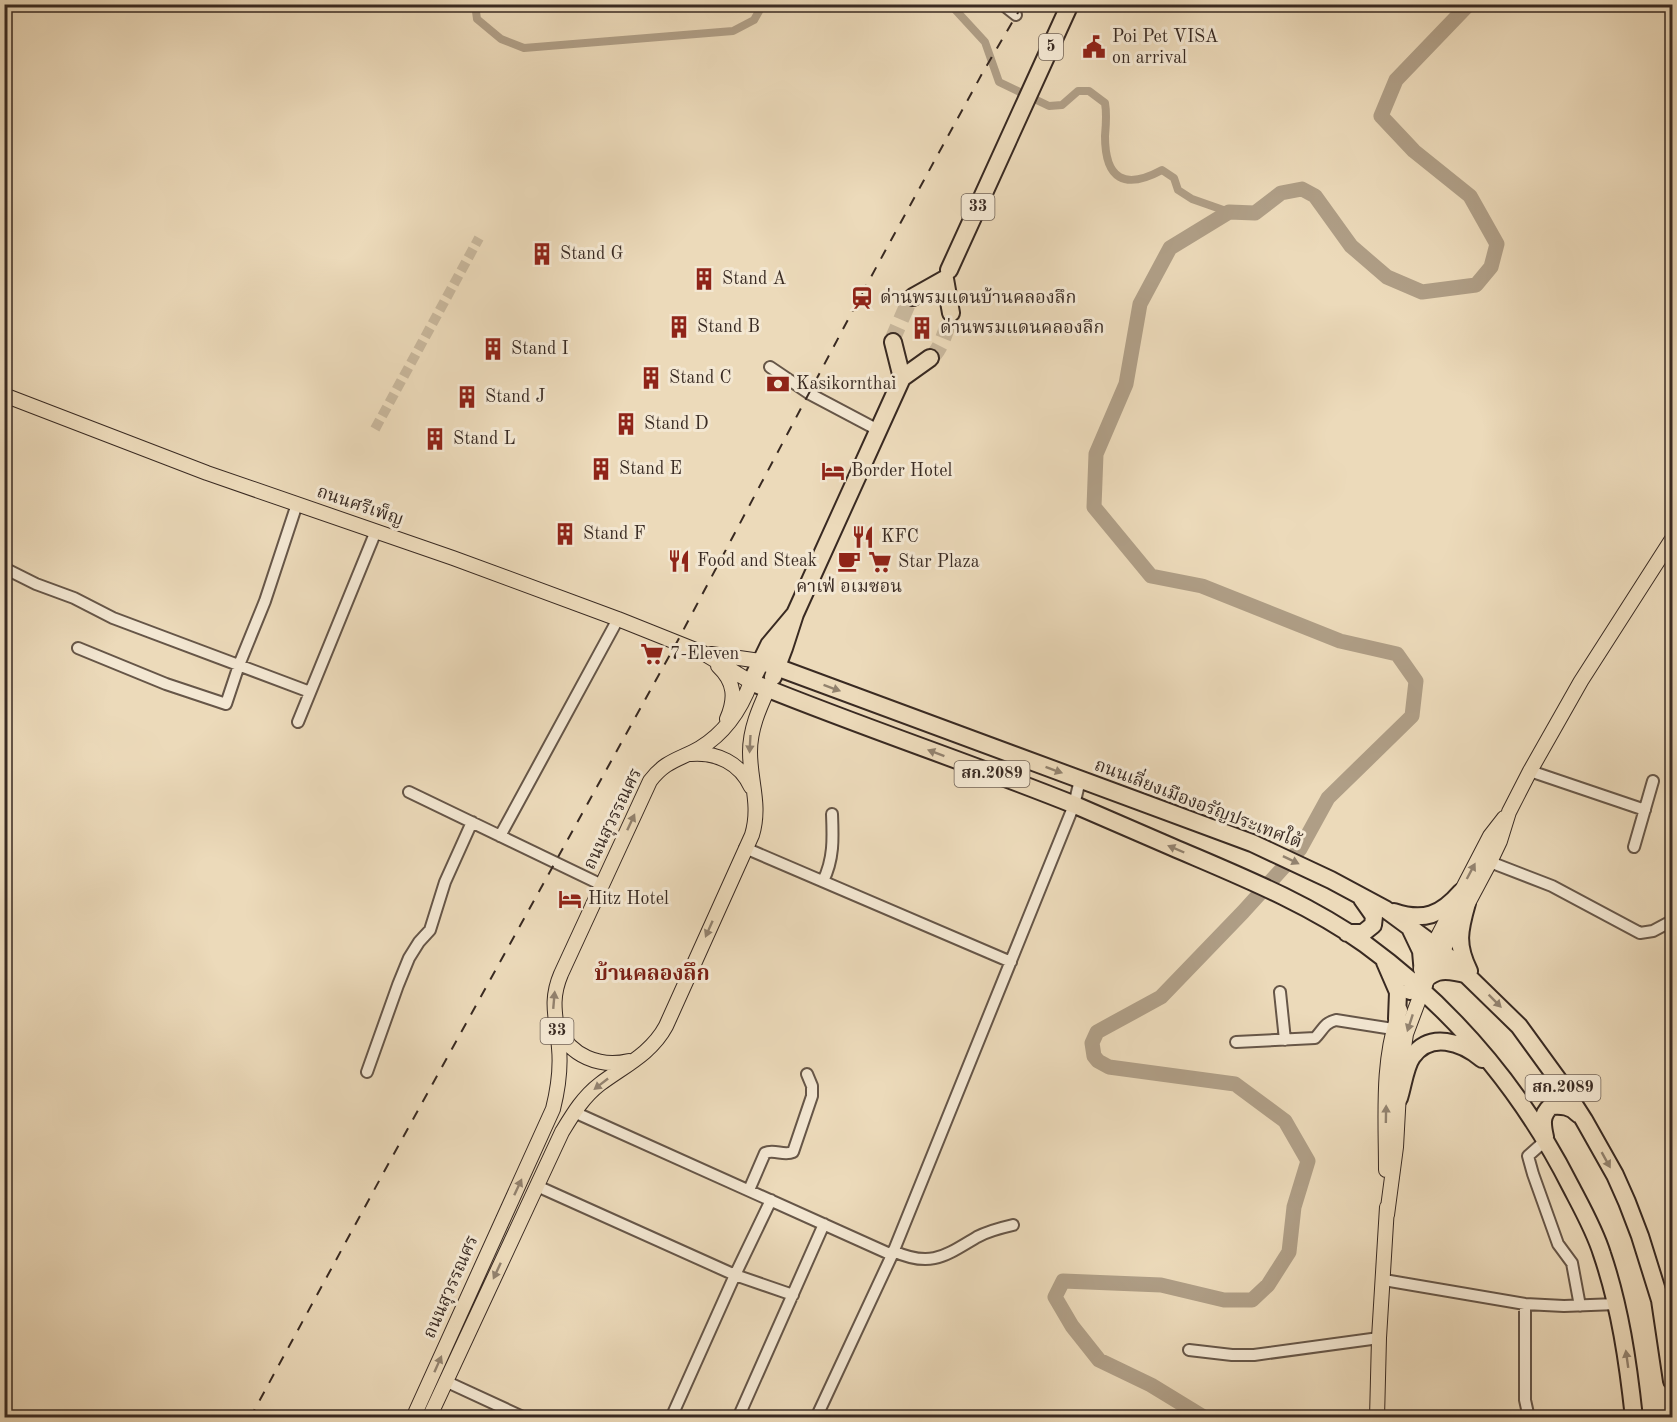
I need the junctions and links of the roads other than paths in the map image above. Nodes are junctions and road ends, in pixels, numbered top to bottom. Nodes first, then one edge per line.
1 (1002, 4) edge
2 (1070, 4) edge
3 (1016, 15) dead end
4 (1007, 145) joint
5 (949, 270) dead end
6 (913, 297) tunnel mouth
7 (951, 314) tunnel mouth
8 (893, 342) tunnel mouth
9 (930, 358) tunnel mouth
10 (770, 367) dead end
11 (902, 378) junction
12 (4, 395) edge
13 (878, 430) junction
14 (297, 504) junction
15 (376, 531) junction
16 (1672, 539) edge
17 (4, 568) edge
18 (795, 614) junction
19 (618, 619) junction
20 (78, 648) dead end
21 (703, 652) junction
22 (760, 661) junction
23 (239, 665) junction
24 (777, 667) junction
25 (752, 682) junction
26 (768, 689) junction
27 (310, 692) junction
28 (298, 722) dead end
29 (723, 730) junction
30 (686, 754) junction
31 (1530, 771) junction
32 (1080, 780) junction
33 (1653, 782) dead end
34 (410, 792) dead end
35 (755, 794) junction
36 (1074, 805) junction
37 (1645, 810) junction
38 (1509, 812) junction
39 (832, 814) dead end
40 (472, 822) junction
41 (500, 836) junction
42 (1634, 847) dead end
43 (746, 848) junction
44 (1490, 862) junction
45 (823, 880) junction
46 (602, 885) junction
47 (1357, 894) junction
48 (1464, 898) junction
49 (1385, 909) junction
50 (1668, 922) dead end
51 (1409, 927) junction
52 (1347, 933) junction
53 (1011, 962) junction
54 (1390, 964) junction
55 (1425, 971) junction
56 (1472, 979) junction
57 (1280, 992) dead end
58 (556, 1024) junction
59 (1395, 1024) junction
60 (1285, 1040) junction
61 (1236, 1042) dead end
62 (642, 1055) junction
63 (367, 1072) dead end
64 (807, 1074) dead end
65 (1499, 1074) junction
66 (1399, 1098) junction
67 (574, 1112) junction
68 (1584, 1120) junction
69 (1546, 1140) junction
70 (537, 1186) junction
71 (749, 1190) junction
72 (771, 1200) junction
73 (1387, 1215) junction
74 (824, 1224) junction
75 (1012, 1225) dead end
76 (892, 1253) junction
77 (735, 1275) junction
78 (1384, 1280) junction
79 (792, 1295) junction
80 (1666, 1299) edge
81 (1525, 1304) junction
82 (1617, 1304) junction
83 (1580, 1306) junction
84 (1379, 1338) junction
85 (1189, 1350) dead end
86 (445, 1381) junction
87 (1672, 1381) edge
88 (413, 1418) edge
89 (429, 1418) edge
90 (525, 1418) edge
91 (671, 1418) edge
92 (738, 1418) edge
93 (816, 1418) edge
94 (1377, 1418) edge
95 (1529, 1418) edge
96 (1634, 1418) edge

1 - 3 street
2 - 4 highway, 5
4 - 5 highway, 33
6 - 7 highway
8 - 11 highway
9 - 11 highway, ถนนสุวรรณศร
10 - 13 street
11 - 13 highway, ถนนสุวรรณศร
12 - 14 main road, ถนนศรีเพ็ญ
13 - 18 highway, ถนนสุวรรณศร
14 - 15 main road, ถนนศรีเพ็ญ
14 - 23 street
15 - 19 main road, ถนนศรีเพ็ญ
15 - 27 street
16 - 31 main road
17 - 23 street
18 - 22 highway, ถนนสุวรรณศร / 33
18 - 24 highway, ถนนสุวรรณศร
19 - 21 main road, ถนนศรีเพ็ญ
19 - 41 street
20 - 23 street
21 - 22 main road, ถนนศรีเพ็ญ
21 - 25 main road, ถนนศรีเพ็ญ
21 - 29 main road
22 - 24 highway, ถนนเลี่ยงเมืองอรัญประเทศใต้ / สก.2089
22 - 25 highway, ถนนสุวรรณศร / 33
23 - 27 street
24 - 26 highway, ถนนสุวรรณศร
24 -> 32 highway, ถนนเลี่ยงเมืองอรัญประเทศใต้ / สก.2089
25 - 26 highway, ถนนเลี่ยงเมืองอรัญประเทศใต้ / สก.2089
25 - 29 main road, ถนนสุวรรณศร / 33
26 -> 35 main road, ถนนสุวรรณศร
36 -> 26 highway, ถนนเลี่ยงเมืองอรัญประเทศใต้ / สก.2089
27 - 28 street
29 - 30 main road, ถนนสุวรรณศร / 33
30 - 35 main road
46 -> 30 main road, ถนนสุวรรณศร / 33
31 - 37 street
31 - 38 main road
32 - 36 street
32 -> 47 highway, ถนนเลี่ยงเมืองอรัญประเทศใต้ / สก.2089
33 - 37 street
34 - 40 street
35 - 43 main road, ถนนสุวรรณศร
52 -> 36 highway, ถนนเลี่ยงเมืองอรัญประเทศใต้ / สก.2089
36 - 53 street
37 - 42 street
38 - 44 main road
48 -> 38 main road
39 - 45 street
40 - 41 street
40 - 63 street
41 - 46 street
43 - 45 street
43 -> 62 main road, ถนนสุวรรณศร
44 - 48 main road
44 - 50 street
45 - 53 street
58 -> 46 main road, ถนนสุวรรณศร / 33
47 - 49 highway, ถนนเลี่ยงเมืองอรัญประเทศใต้ / สก.2089
47 - 52 highway
48 - 49 highway
48 - 55 main road
48 - 56 highway
49 - 51 highway, ถนนเลี่ยงเมืองอรัญประเทศใต้ / สก.2089
51 - 55 highway, ถนนเลี่ยงเมืองอรัญประเทศใต้ / สก.2089
51 - 55 highway
52 - 54 highway, ถนนเลี่ยงเมืองอรัญประเทศใต้ / สก.2089
53 - 76 street
54 - 55 highway, ถนนเลี่ยงเมืองอรัญประเทศใต้ / สก.2089
54 - 59 highway
55 - 56 highway, ถนนเลี่ยงเมืองอรัญประเทศใต้ / สก.2089
55 - 56 highway
55 - 59 main road
55 - 65 highway, ถนนเลี่ยงเมืองอรัญประเทศใต้ / สก.2089
55 -> 66 main road
56 -> 68 highway, ถนนเลี่ยงเมืองอรัญประเทศใต้ / สก.2089
57 - 60 street
58 - 62 main road
88 -> 58 main road, ถนนสุวรรณศร / 33
59 - 60 street
73 -> 59 main road
60 - 61 street
62 -> 67 main road, ถนนสุวรรณศร
64 - 71 street
65 - 66 highway
65 - 69 highway, ถนนเลี่ยงเมืองอรัญประเทศใต้ / สก.2089
66 - 73 main road
67 - 70 main road, ถนนสุวรรณศร
67 - 71 street
68 - 69 highway
68 -> 80 highway, ถนนเลี่ยงเมืองอรัญประเทศใต้ / สก.2089
69 - 82 highway, ถนนเลี่ยงเมืองอรัญประเทศใต้ / สก.2089
69 - 83 street
70 - 77 street
70 -> 86 main road, ถนนสุวรรณศร
71 - 72 street
72 - 74 street
72 - 77 street
73 - 78 main road
74 - 76 street
74 - 79 street
75 - 76 street
76 - 93 street
77 - 79 street
77 - 91 street
78 - 81 street
78 - 84 main road
79 - 92 street
80 - 87 highway, ถนนเลี่ยงเมืองอรัญประเทศใต้ / สก.2089
81 - 83 street
81 - 95 street
82 - 83 street
96 -> 82 highway, ถนนเลี่ยงเมืองอรัญประเทศใต้ / สก.2089
84 - 85 street
84 - 94 main road
86 - 89 main road, ถนนสุวรรณศร
86 - 90 street

